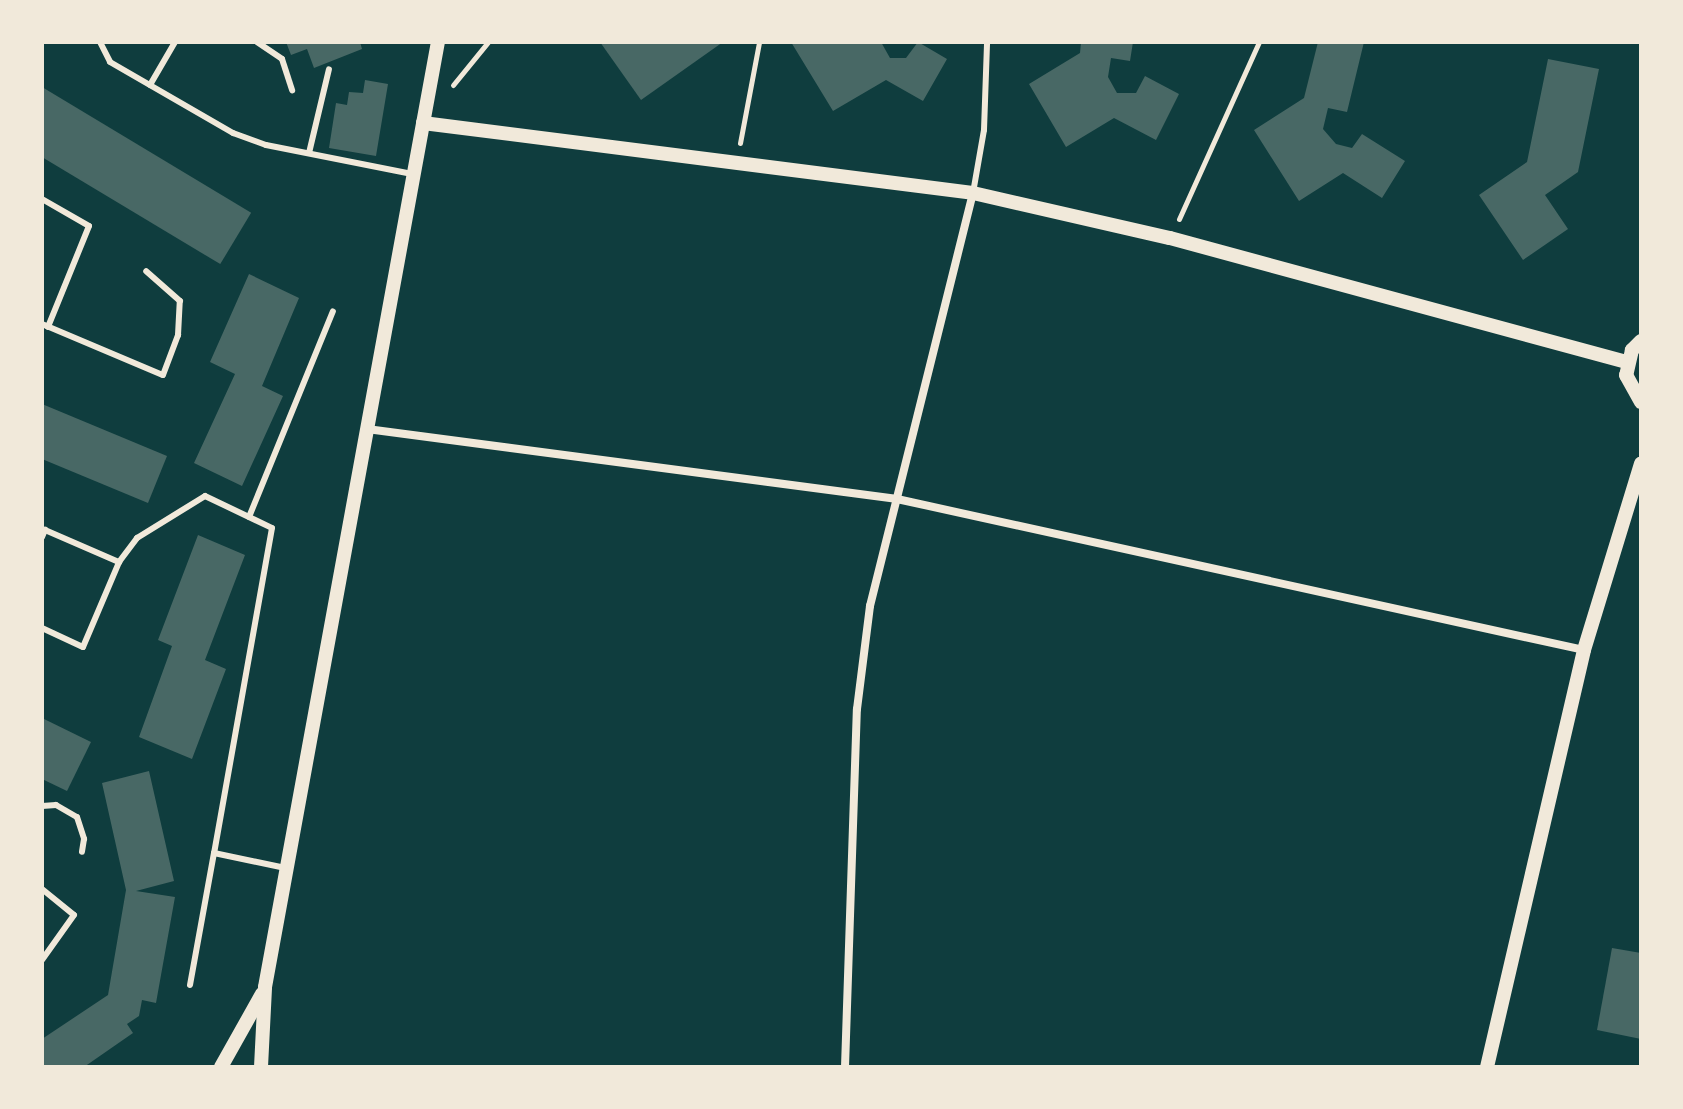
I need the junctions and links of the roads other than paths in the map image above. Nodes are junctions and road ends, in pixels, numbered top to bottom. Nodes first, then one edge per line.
1 (100, 42) edge
2 (175, 42) edge
3 (257, 42) edge
4 (438, 42) edge
5 (987, 42) edge
6 (329, 69) dead end
7 (150, 85) junction
8 (292, 90) dead end
9 (423, 123) junction
10 (309, 153) junction
11 (415, 175) junction
12 (973, 193) junction
13 (42, 199) edge
14 (146, 271) dead end
15 (333, 311) dead end
16 (45, 325) edge
17 (1641, 341) edge
18 (1627, 362) junction
19 (1641, 402) edge
20 (367, 429) junction
21 (1641, 463) edge
22 (897, 499) junction
23 (249, 517) junction
24 (42, 520) edge
25 (44, 534) edge
26 (119, 562) junction
27 (42, 628) edge
28 (1584, 650) junction
29 (42, 806) edge
30 (82, 852) dead end
31 (214, 853) junction
32 (287, 869) junction
33 (42, 889) edge
34 (42, 960) edge
35 (190, 985) dead end
36 (265, 987) junction
37 (221, 1067) edge
38 (261, 1067) edge
39 (845, 1067) edge
40 (1487, 1067) edge

1 - 7 lane
2 - 7 lane
3 - 8 lane
4 - 9 street
5 - 12 lane
6 - 10 lane
7 - 10 lane
9 - 11 street
9 - 12 street
10 - 11 lane
11 - 20 street
12 - 18 street
12 - 22 street
13 - 16 lane
14 - 16 lane
15 - 23 lane
17 - 18 street
18 - 19 street
20 - 22 street
20 - 32 street
21 - 28 street
22 - 28 street
22 - 39 street
23 - 26 lane
23 - 31 lane
24 - 25 lane
25 - 26 lane
26 - 27 lane
28 - 40 street
29 - 30 lane
31 - 32 lane
31 - 35 lane
32 - 36 street
33 - 34 lane
36 - 37 street
36 - 38 street

